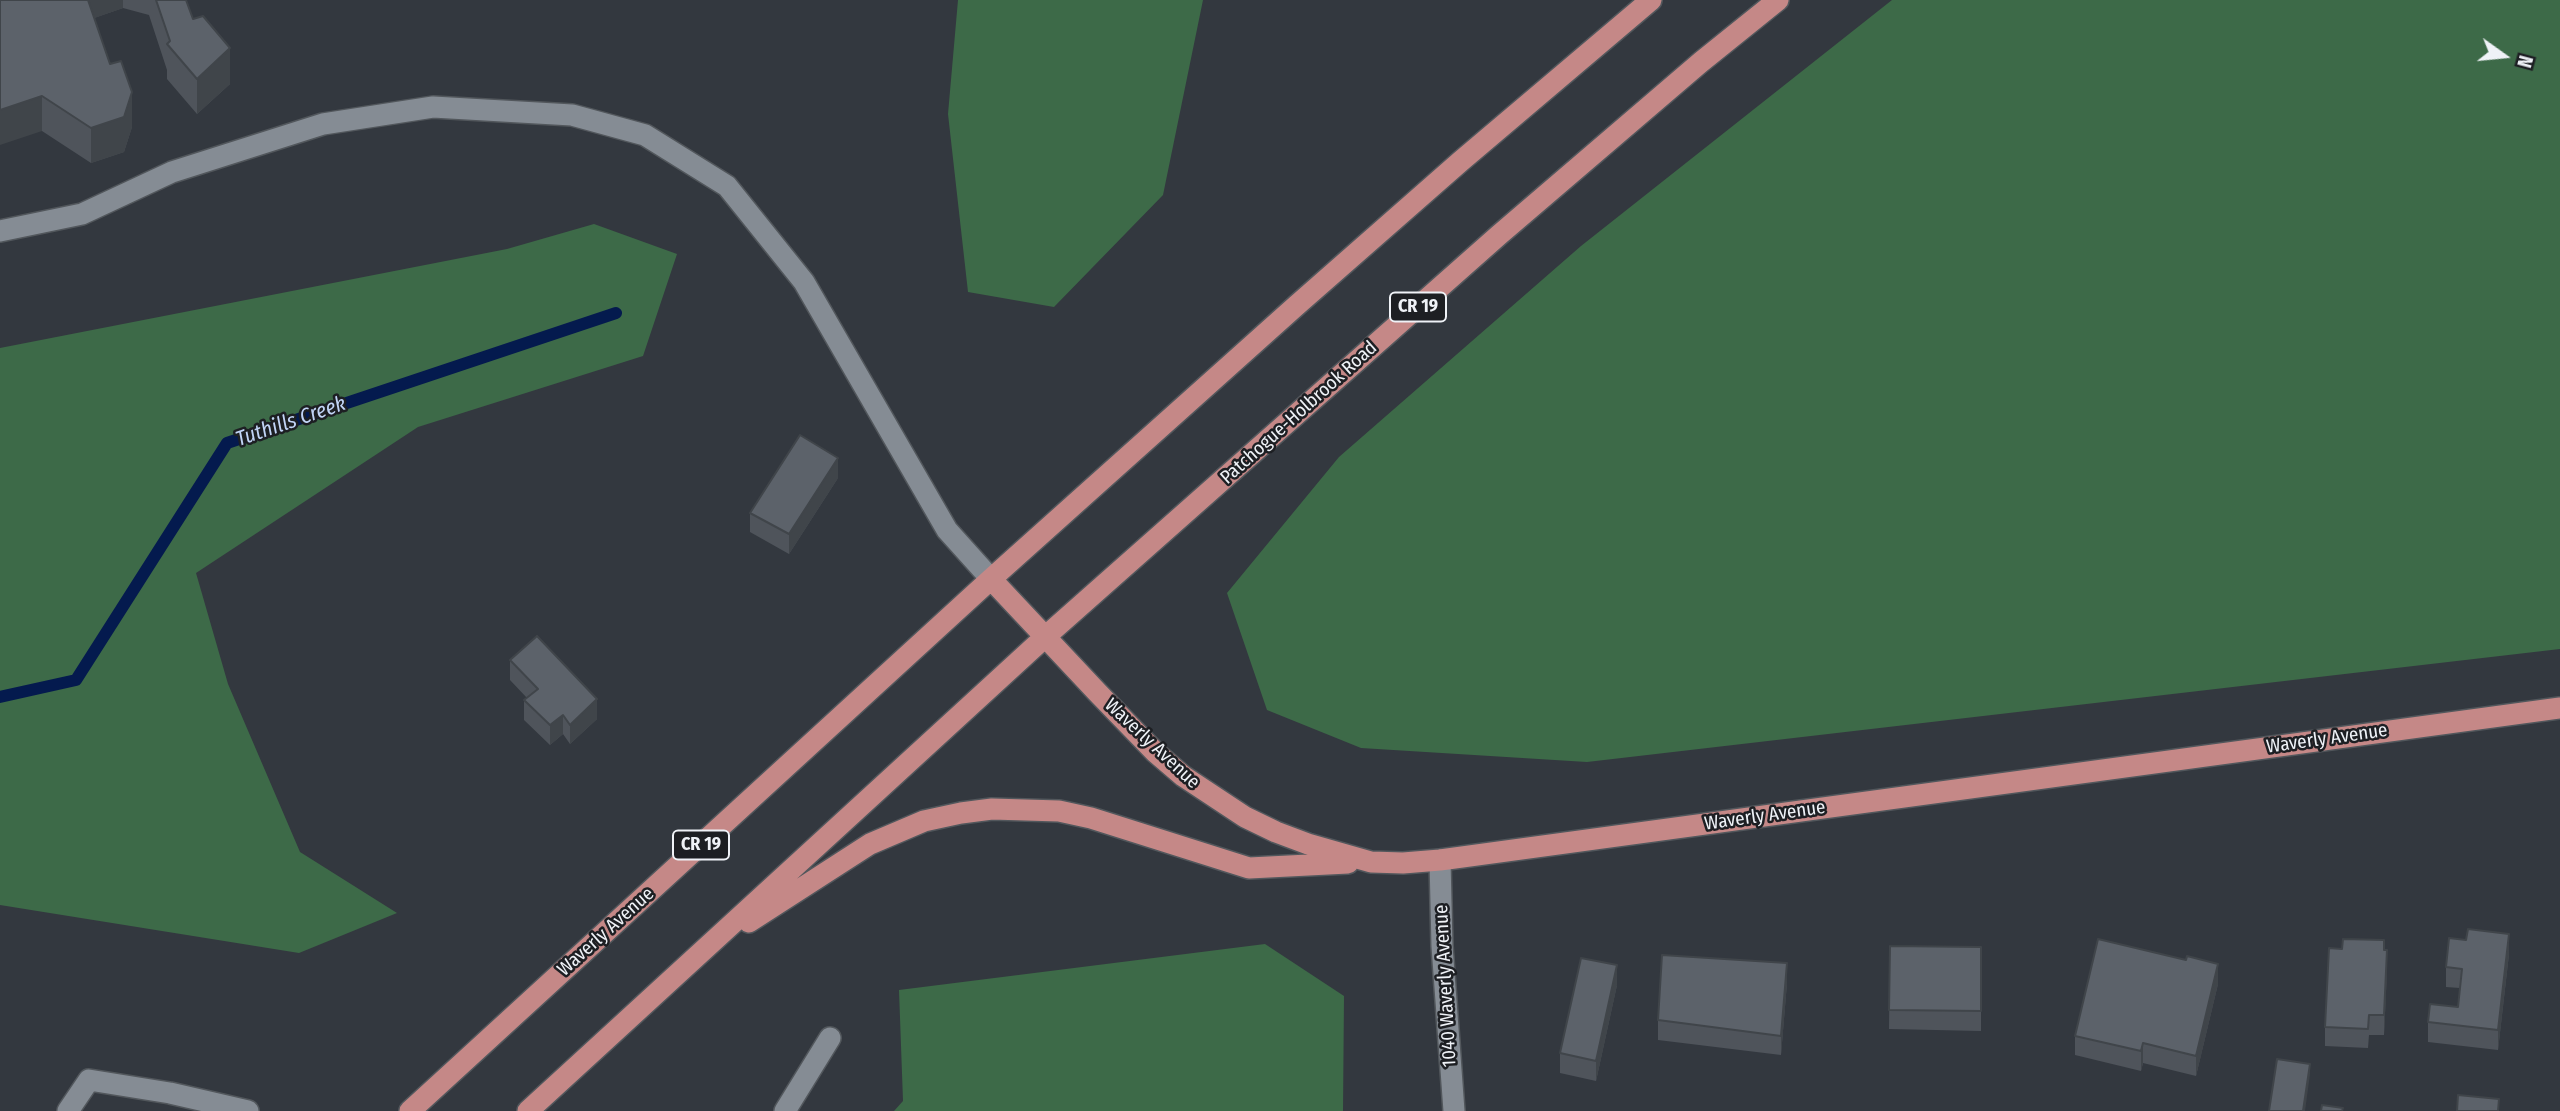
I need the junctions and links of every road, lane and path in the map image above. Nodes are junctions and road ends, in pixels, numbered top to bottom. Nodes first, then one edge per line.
1 (1651, 0) edge
2 (1779, 0) edge
3 (0, 231) edge
4 (991, 579) junction
5 (1045, 637) junction
6 (2560, 708) edge
7 (1440, 860) junction
8 (1371, 862) junction
9 (698, 956) junction
10 (830, 1038) dead end
11 (68, 1111) edge
12 (248, 1111) edge
13 (410, 1111) edge
14 (528, 1111) edge
15 (785, 1111) edge
16 (1454, 1111) edge

1 - 4 main road, CR 19
2 - 5 main road, Patchogue-Holbrook Road / CR 19
3 - 4 street
4 - 5 main road, Waverly Avenue
4 - 13 main road, Waverly Avenue / CR 19
5 - 8 main road, Waverly Avenue
5 - 9 main road, CR 19
6 - 7 main road, Waverly Avenue
7 - 8 main road, Waverly Avenue
7 - 16 street, 1040 Waverly Avenue
8 - 9 main road
9 - 14 main road, CR 19
10 - 15 street
11 - 12 street

